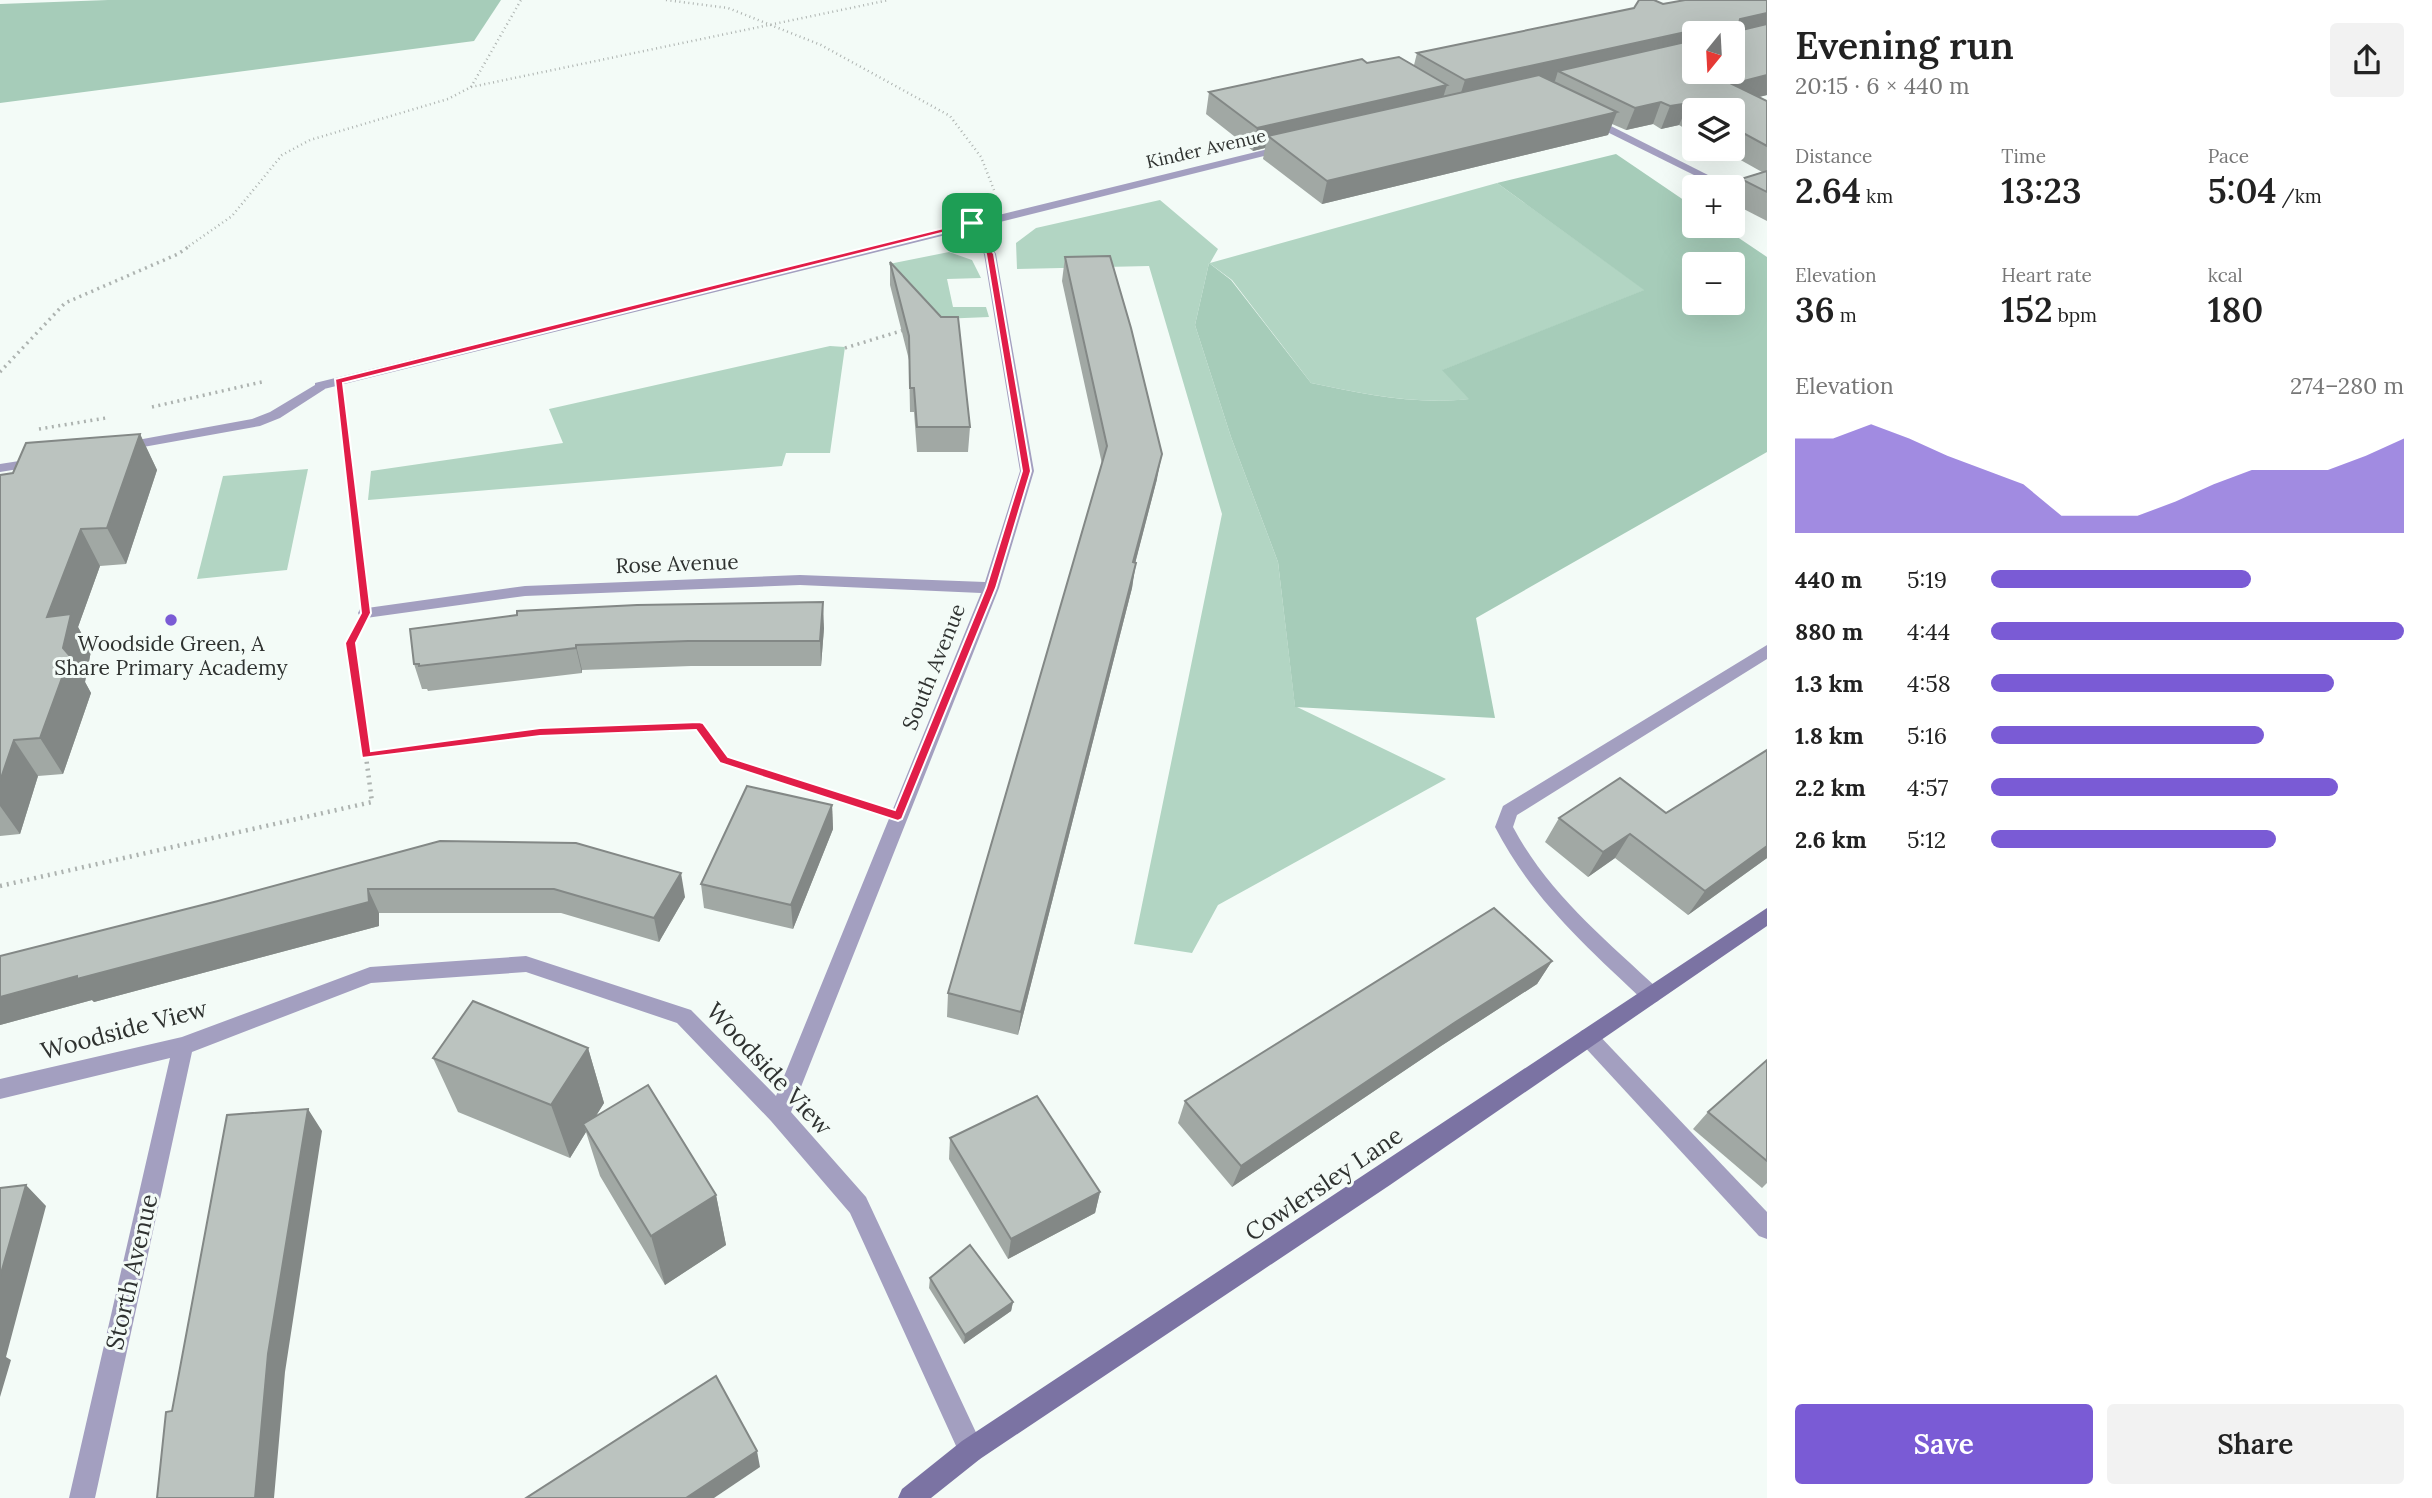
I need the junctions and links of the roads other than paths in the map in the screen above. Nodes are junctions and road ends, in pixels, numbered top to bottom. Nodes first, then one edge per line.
1 (1582, 116) edge
2 (1296, 146) edge
3 (1702, 175) edge
4 (972, 223) junction
5 (106, 450) edge
6 (53, 459) edge
7 (0, 468) edge
8 (991, 588) junction
9 (366, 613) road end
10 (1767, 650) edge
11 (1767, 916) edge
12 (1651, 995) junction
13 (1588, 1037) junction
14 (183, 1046) junction
15 (0, 1089) edge
16 (779, 1114) junction
17 (1767, 1228) edge
18 (971, 1450) junction
19 (82, 1498) edge
20 (911, 1498) edge

1 - 3 street
2 - 4 street, Kinder Avenue
4 - 5 street, Kinder Avenue
4 - 8 street, South Avenue
6 - 7 street
8 - 9 street, Rose Avenue
8 - 16 street, South Avenue
10 - 12 street
11 - 12 street, Cowlersley Lane
12 - 13 street, Cowlersley Lane
13 - 17 street
13 - 18 street, Cowlersley Lane
14 - 15 street, Woodside View
14 - 16 street, Woodside View
14 - 19 street, Storth Avenue
16 - 18 street, Woodside View
18 - 20 street, Cowlersley Lane

